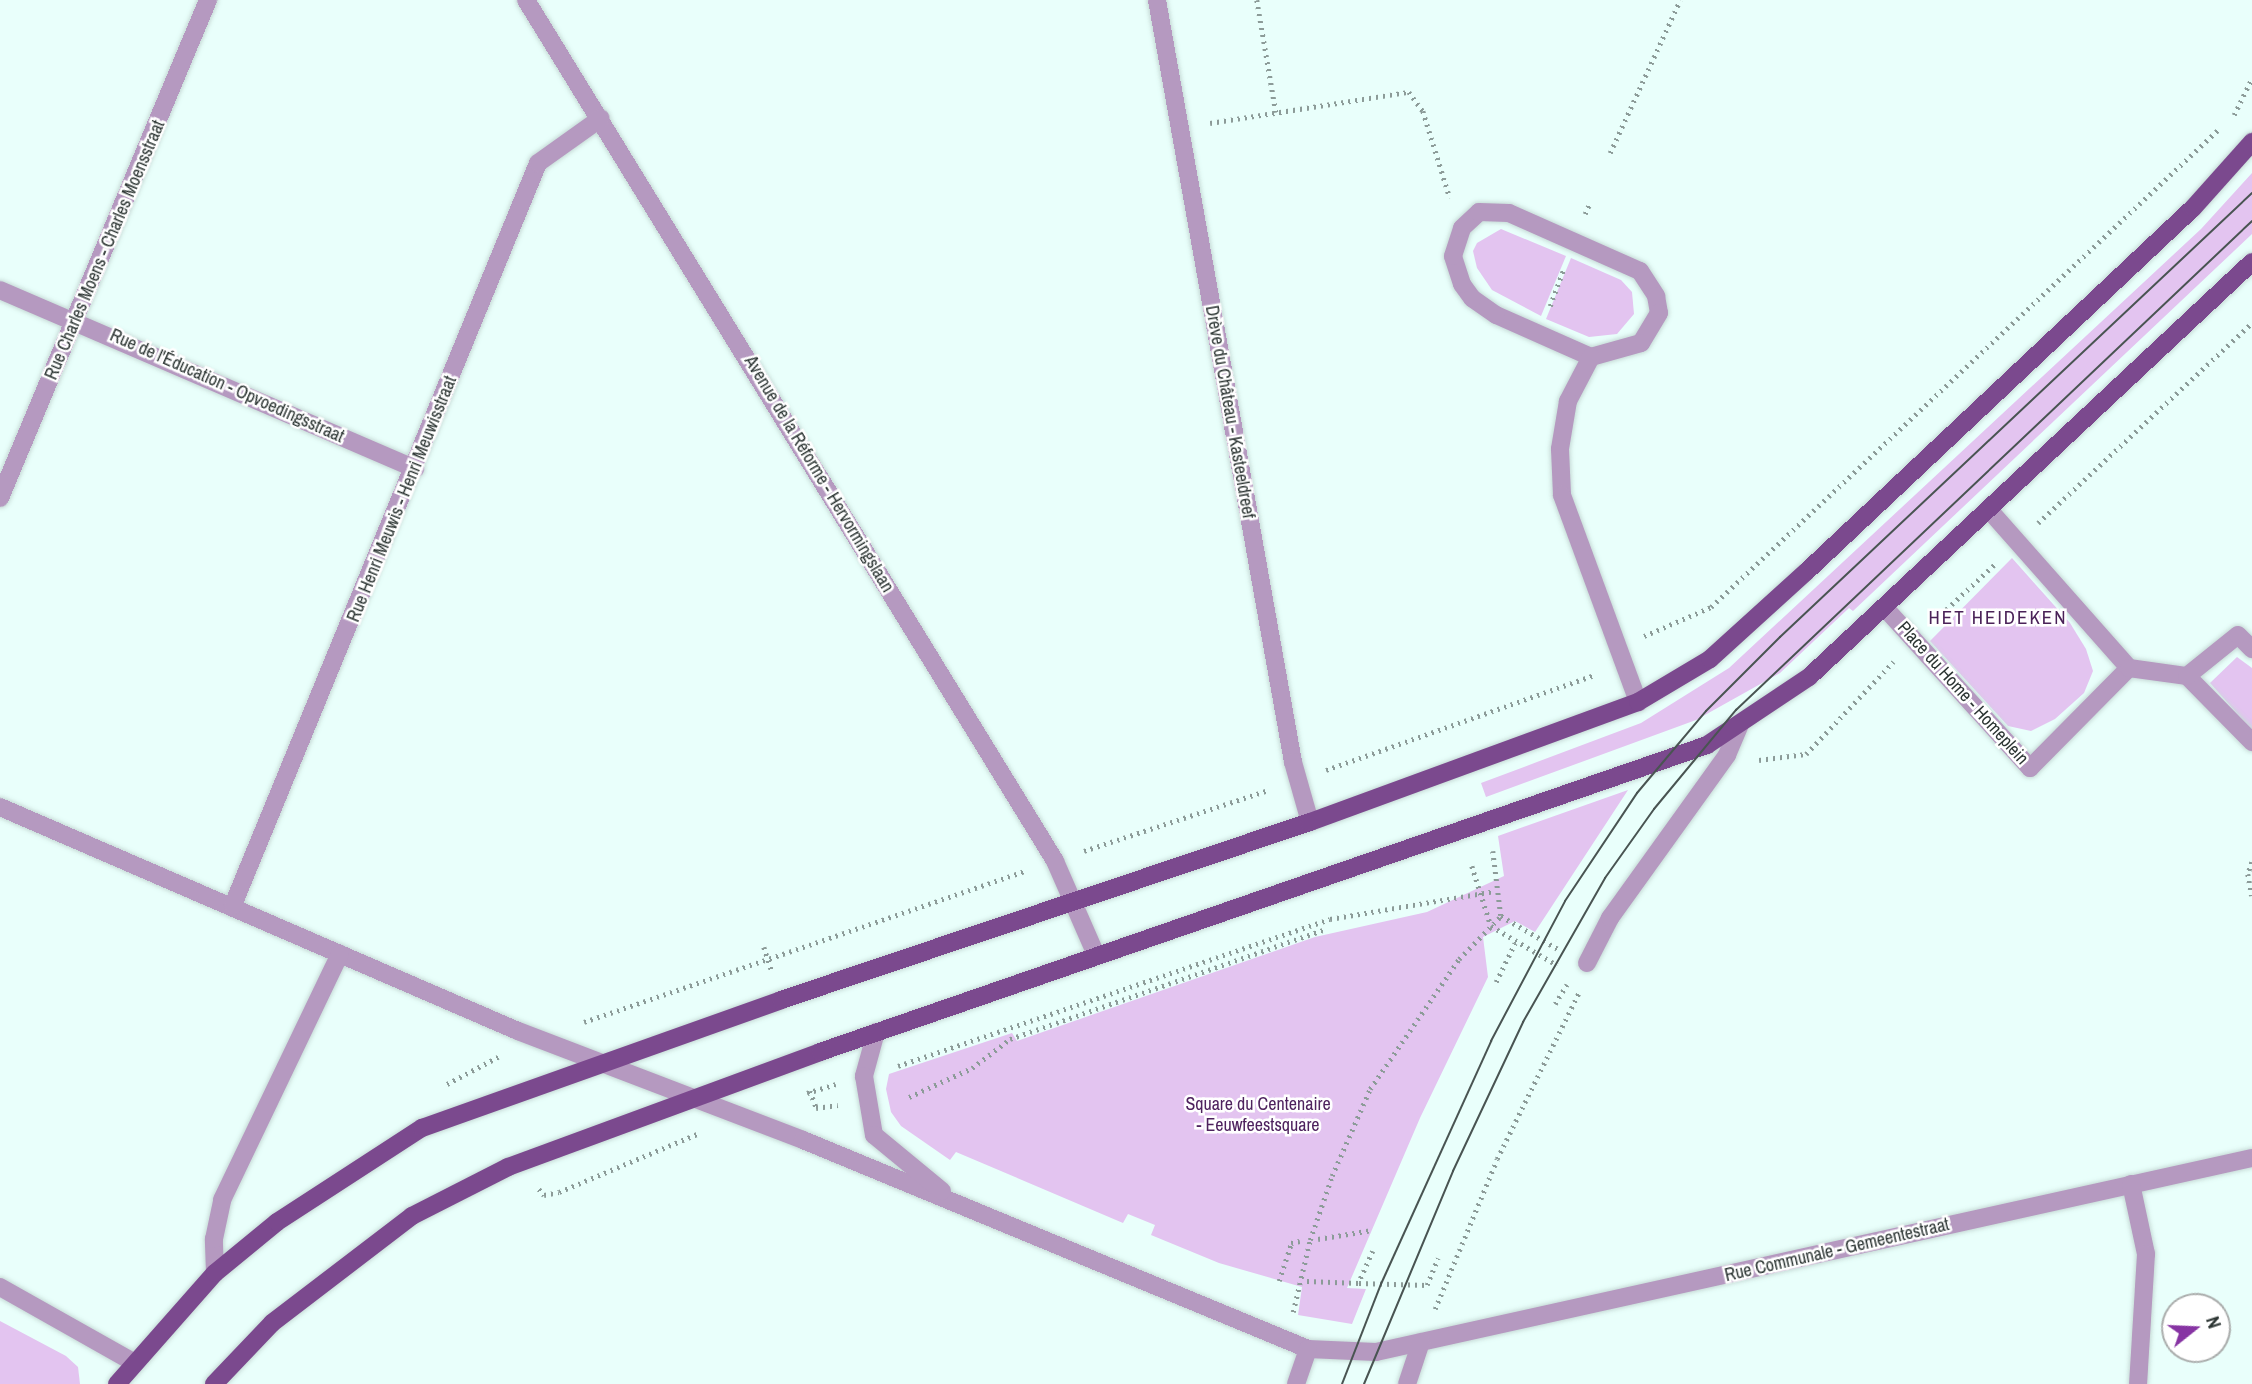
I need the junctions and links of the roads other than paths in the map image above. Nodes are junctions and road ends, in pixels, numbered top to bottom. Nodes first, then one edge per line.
1 (208, 0) edge
2 (526, 0) edge
3 (1157, 0) edge
4 (601, 118) junction
5 (2252, 142) edge
6 (2252, 262) edge
7 (0, 290) edge
8 (77, 320) junction
9 (1591, 357) junction
10 (415, 469) junction
11 (0, 498) edge
12 (1989, 510) junction
13 (1885, 608) junction
14 (2252, 649) edge
15 (2129, 668) junction
16 (2187, 676) junction
17 (1637, 702) junction
18 (1740, 725) junction
19 (2252, 742) edge
20 (0, 807) edge
21 (1310, 822) junction
22 (1072, 901) junction
23 (233, 905) junction
24 (340, 954) junction
25 (1096, 955) junction
26 (1580, 968) road end
27 (876, 1032) junction
28 (602, 1062) junction
29 (694, 1098) junction
30 (2252, 1158) edge
31 (2131, 1184) junction
32 (958, 1204) junction
33 (215, 1273) junction
34 (0, 1287) edge
35 (1421, 1342) junction
36 (1308, 1349) junction
37 (133, 1362) junction
38 (117, 1384) edge
39 (214, 1384) edge
40 (1296, 1384) edge
41 (1406, 1384) edge
42 (2138, 1384) edge

1 - 8 street, Rue Charles Moens - Charles Moensstraat
2 - 4 street, Avenue de la Réforme - Hervormingslaan
3 - 21 street, Drève du Château - Kasteeldreef
4 - 10 street, Rue Henri Meuwis - Henri Meuwisstraat
4 - 22 street, Avenue de la Réforme - Hervormingslaan
5 - 17 main road
6 - 12 main road
7 - 8 street, Rue de l'Éducation - Opvoedingsstraat
8 - 10 street, Rue de l'Éducation - Opvoedingsstraat
8 - 11 street, Rue Charles Moens - Charles Moensstraat
9 - 9 street
9 - 17 street
10 - 23 street, Rue Henri Meuwis - Henri Meuwisstraat
12 - 13 main road
12 - 15 street
13 - 15 street, Place du Home - Homeplein
13 - 18 main road
14 - 16 street
15 - 16 street
16 - 19 street
17 - 21 main road
18 - 25 main road
18 - 26 street
20 - 23 street
21 - 22 main road
22 - 25 street, Avenue de la Réforme - Hervormingslaan
22 - 28 main road
23 - 24 street
24 - 28 street
24 - 33 street
25 - 27 main road
27 - 29 main road
27 - 32 street
28 - 29 street
28 - 33 main road
29 - 32 street
29 - 39 main road
30 - 31 street, Rue Communale - Gemeentestraat
31 - 35 street, Rue Communale - Gemeentestraat
31 - 42 street
32 - 36 street
33 - 37 main road
34 - 37 street
35 - 36 street
35 - 41 street
36 - 40 street
37 - 38 main road

